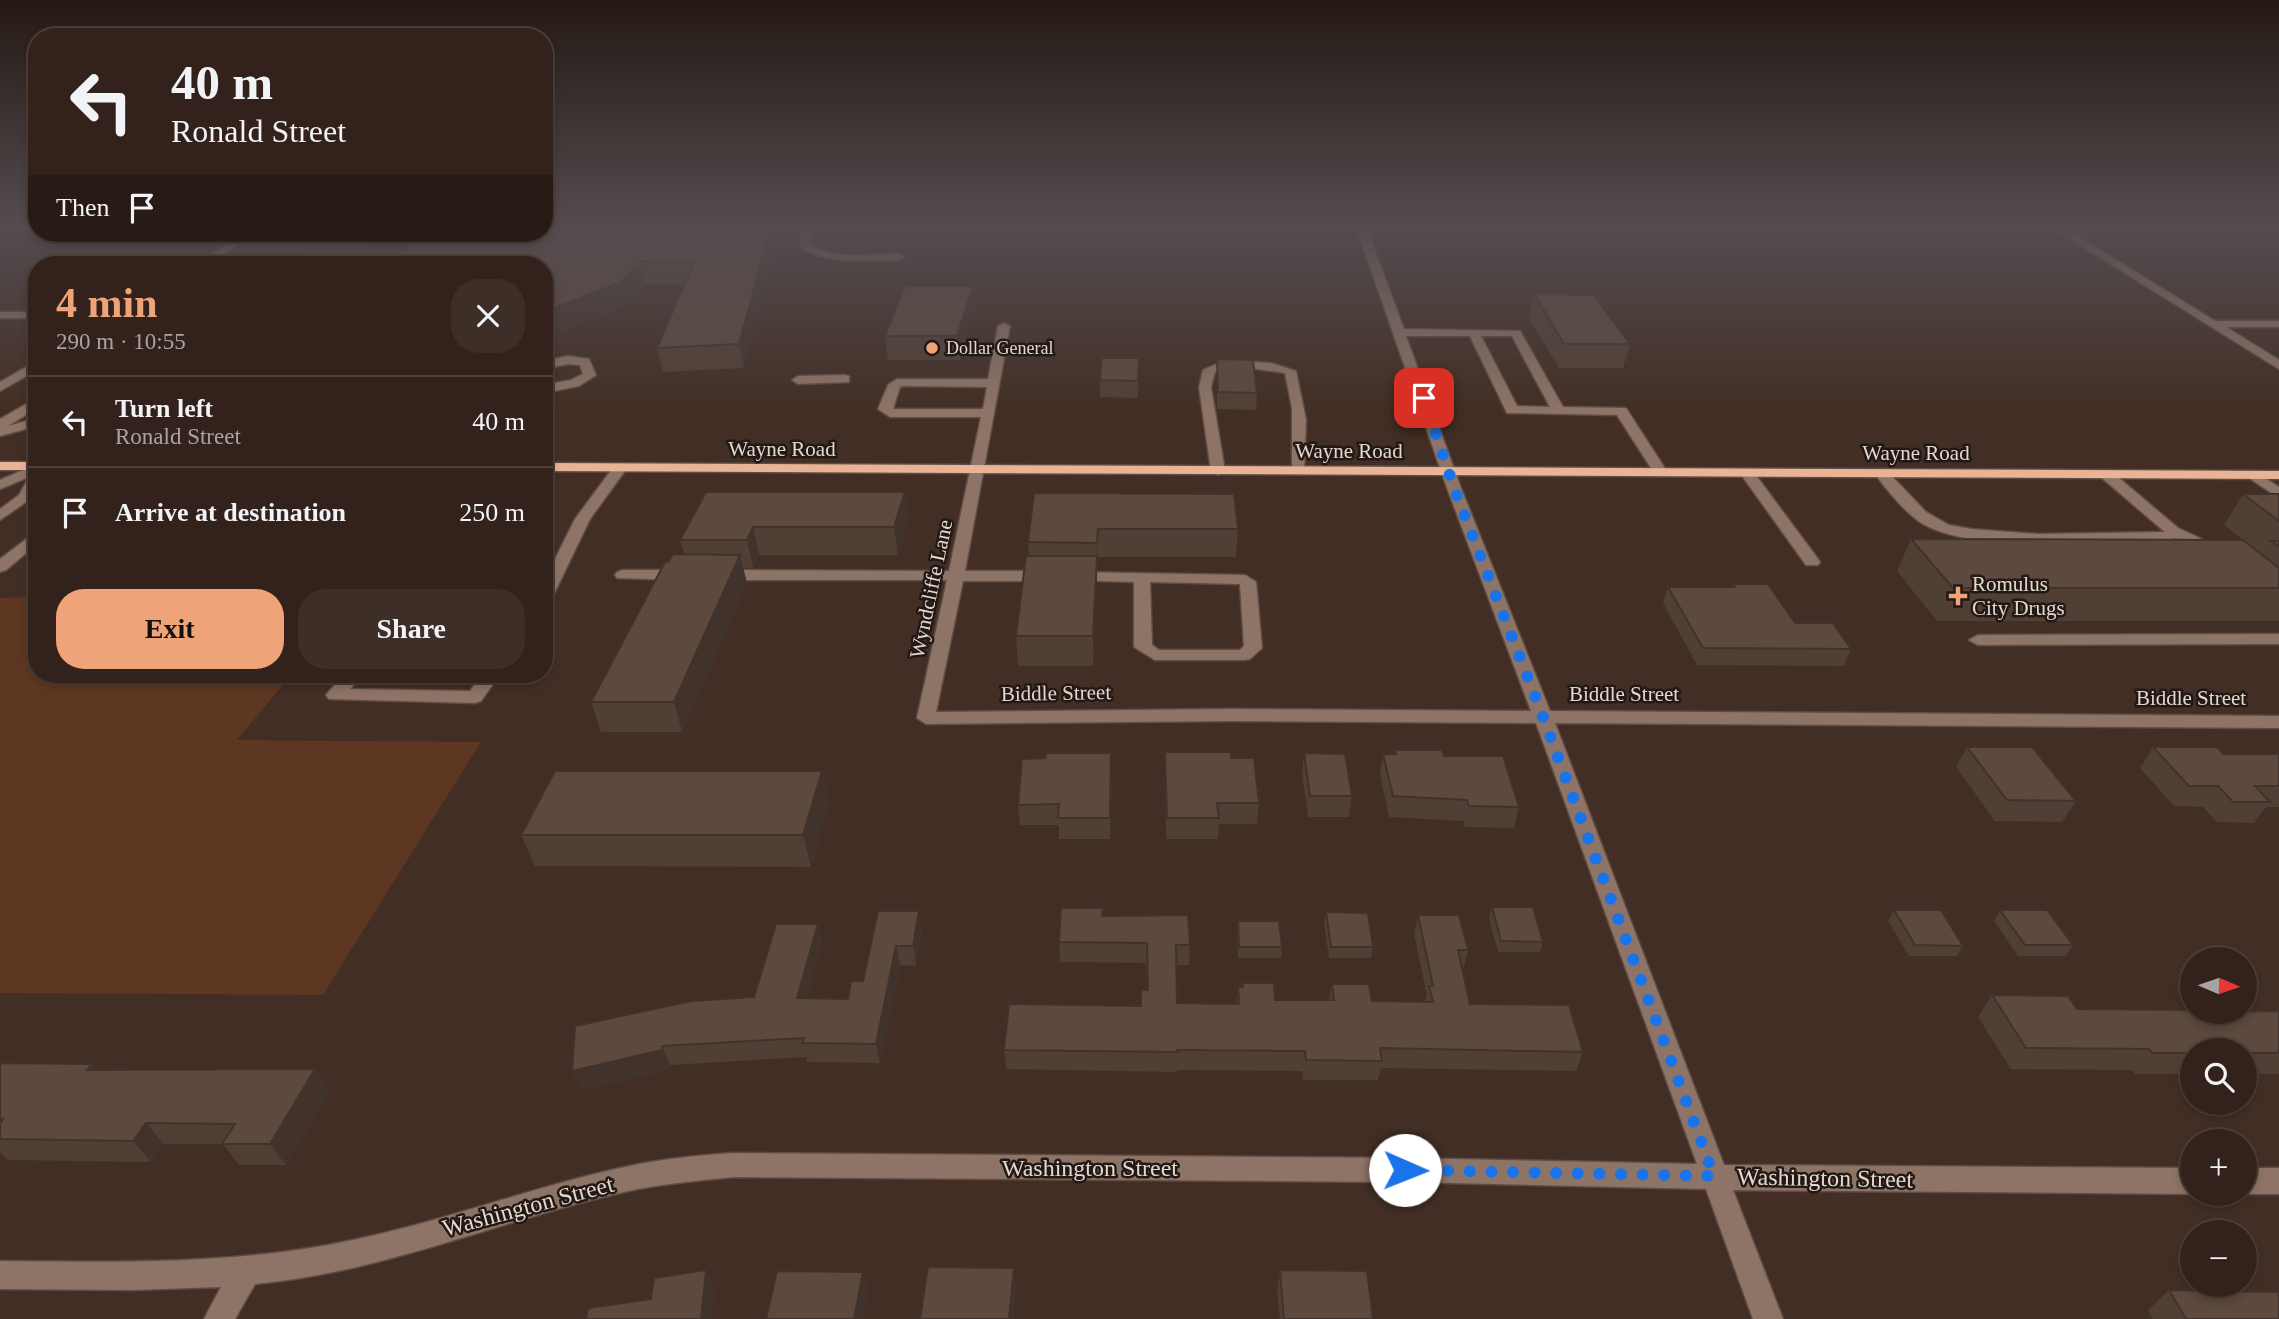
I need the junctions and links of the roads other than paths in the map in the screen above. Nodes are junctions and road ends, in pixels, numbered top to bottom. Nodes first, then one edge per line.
1 (1384, 289) edge
2 (2155, 289) edge
3 (0, 315) edge
4 (28, 315) edge
5 (2212, 324) junction
6 (2279, 324) edge
7 (1004, 326) dead end
8 (1399, 332) junction
9 (1474, 332) junction
10 (553, 363) edge
11 (2279, 365) edge
12 (28, 370) edge
13 (845, 379) dead end
14 (798, 380) dead end
15 (994, 383) junction
16 (0, 387) edge
17 (553, 387) edge
18 (28, 408) edge
19 (24, 410) junction
20 (1559, 411) junction
21 (28, 413) edge
22 (989, 413) junction
23 (28, 423) edge
24 (0, 425) edge
25 (0, 432) edge
26 (0, 466) edge
27 (28, 467) edge
28 (553, 467) edge
29 (620, 468) junction
30 (978, 470) junction
31 (28, 471) edge
32 (1218, 471) junction
33 (1299, 471) junction
34 (1450, 472) junction
35 (1661, 473) junction
36 (1747, 473) junction
37 (1882, 474) junction
38 (2107, 475) junction
39 (2254, 475) junction
40 (2279, 475) edge
41 (0, 485) edge
42 (28, 492) edge
43 (2279, 494) edge
44 (0, 516) edge
45 (2173, 531) junction
46 (28, 544) edge
47 (2220, 559) edge
48 (1812, 562) dead end
49 (0, 567) edge
50 (623, 575) dead end
51 (956, 576) junction
52 (1142, 578) junction
53 (553, 580) edge
54 (2279, 639) edge
55 (1979, 640) dead end
56 (346, 683) edge
57 (485, 683) edge
58 (1543, 717) junction
59 (926, 718) joint
60 (2279, 722) edge
61 (1714, 1176) junction
62 (2180, 1181) edge
63 (2257, 1181) edge
64 (2279, 1181) edge
65 (244, 1273) junction
66 (0, 1275) edge
67 (219, 1319) edge
68 (1769, 1319) edge

1 - 8 street
2 - 5 street
3 - 4 street
5 - 6 street
5 - 11 street
7 - 15 street, Wyndcliffe Lane
8 - 9 street
8 - 34 street
9 - 20 street
9 - 20 street
10 - 17 street
12 - 16 street
13 - 14 street
15 - 22 street, Wyndcliffe Lane
15 - 22 street
18 - 19 street
19 - 21 street
19 - 24 street
20 - 35 street
22 - 30 street, Wyndcliffe Lane
23 - 25 street
26 - 27 main road
28 - 29 main road, Wayne Road
29 - 30 main road, Wayne Road
29 - 53 street
30 - 32 main road, Wayne Road
30 - 51 street, Wyndcliffe Lane
31 - 41 street
32 - 33 main road, Wayne Road
32 - 33 street
33 - 34 main road, Wayne Road
34 - 35 main road, Wayne Road
34 - 58 street
35 - 36 main road, Wayne Road
36 - 37 main road, Wayne Road
36 - 48 street
37 - 38 main road, Wayne Road
37 - 45 street
38 - 39 main road, Wayne Road
38 - 45 street
39 - 40 main road, Wayne Road
39 - 43 street
42 - 44 street
45 - 47 street
46 - 49 street
50 - 51 street
51 - 52 street
51 - 59 street, Wyndcliffe Lane
52 - 52 street
54 - 55 street
56 - 57 street
58 - 59 street, Biddle Street
58 - 60 street, Biddle Street
58 - 61 street
61 - 62 street, Washington Street
61 - 65 street, Washington Street
61 - 68 street
63 - 64 street
65 - 66 street, Washington Street
65 - 67 street

